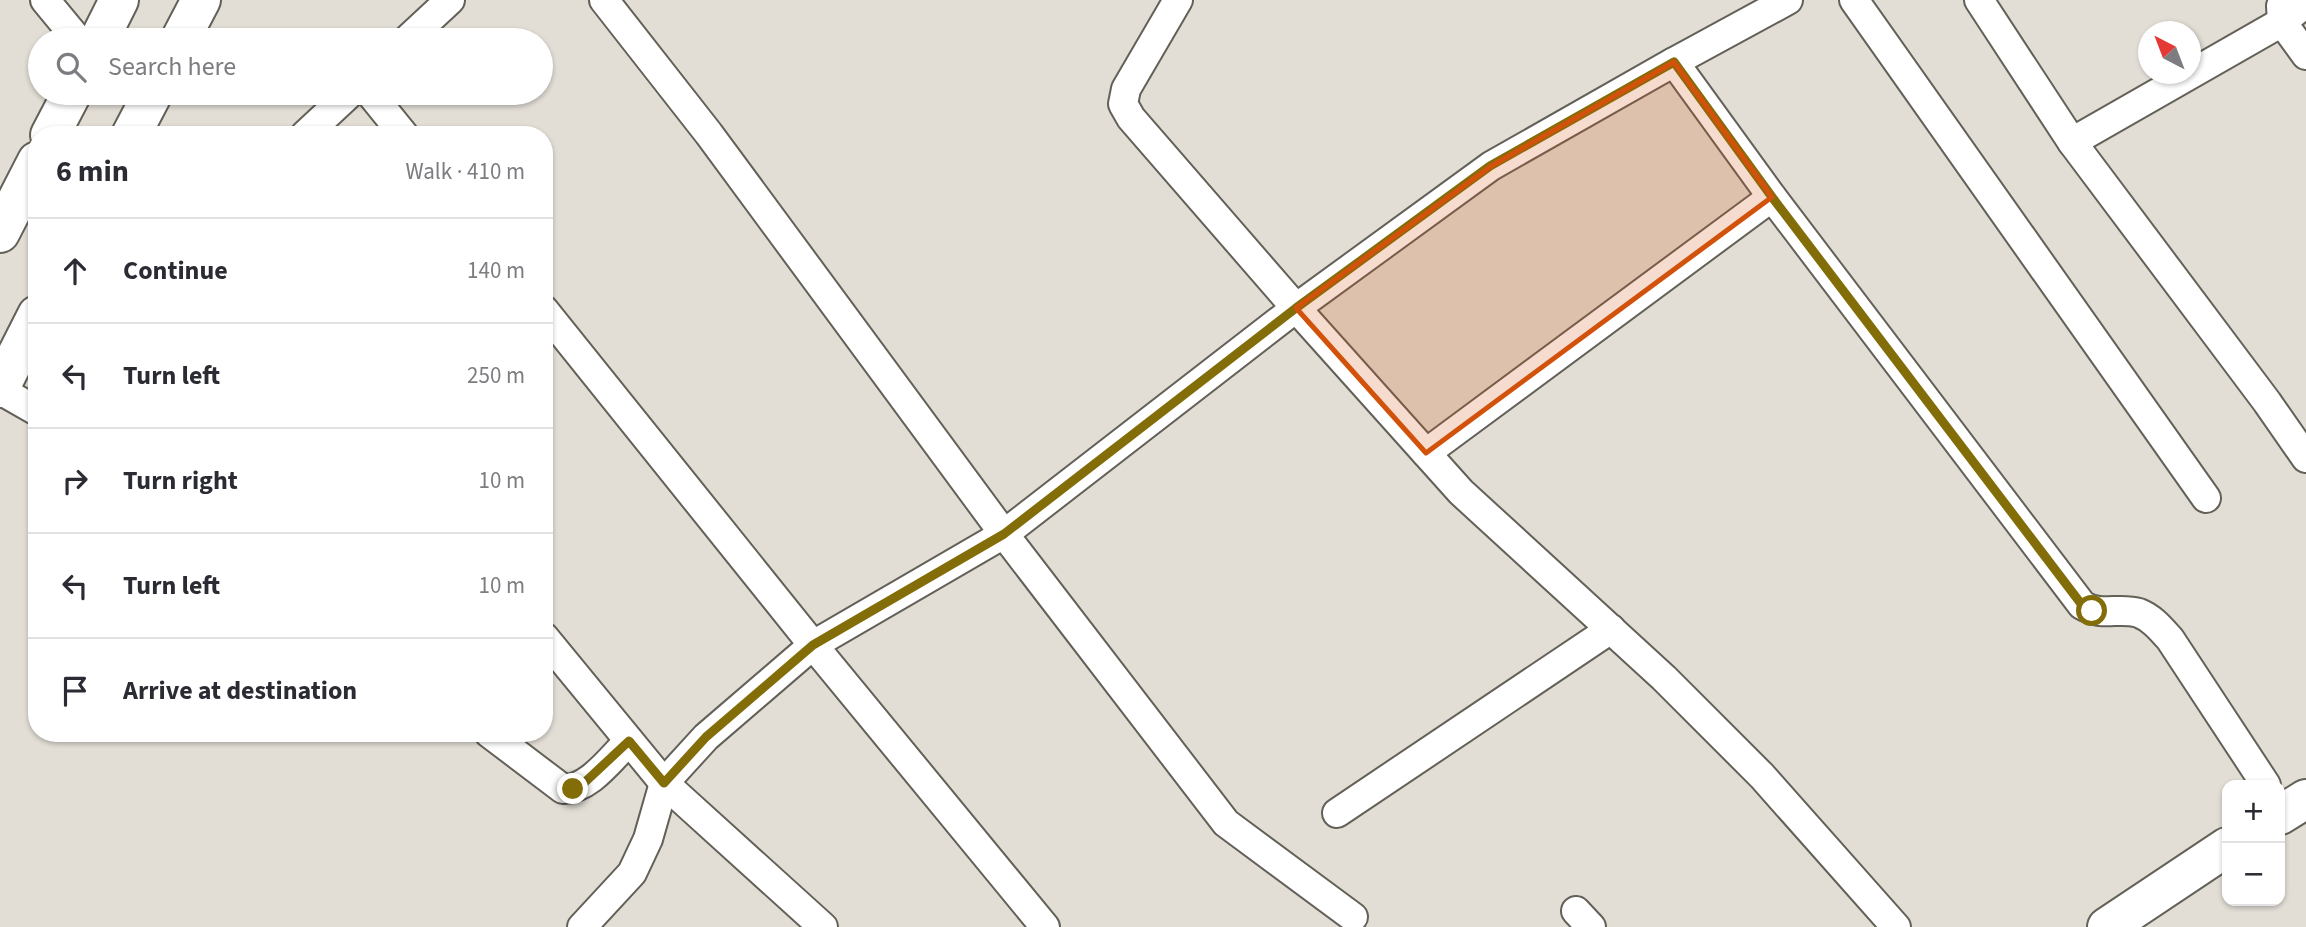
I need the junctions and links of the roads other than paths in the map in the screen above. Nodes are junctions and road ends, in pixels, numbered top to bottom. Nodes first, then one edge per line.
1 (45, 0) edge
2 (119, 0) edge
3 (201, 0) edge
4 (450, 0) edge
5 (604, 0) edge
6 (1178, 0) edge
7 (1854, 0) edge
8 (1979, 0) edge
9 (2306, 3) edge
10 (1774, 4) edge
11 (2282, 11) edge
12 (68, 28) edge
13 (105, 28) edge
14 (186, 28) edge
15 (420, 28) edge
16 (2306, 55) edge
17 (1674, 62) junction
18 (66, 105) edge
19 (147, 105) edge
20 (337, 105) edge
21 (380, 105) edge
22 (55, 126) edge
23 (136, 126) edge
24 (315, 126) edge
25 (397, 126) edge
26 (2072, 142) junction
27 (28, 179) edge
28 (1772, 197) junction
29 (0, 233) edge
30 (1296, 308) junction
31 (553, 321) edge
32 (28, 333) edge
33 (0, 389) edge
34 (28, 406) edge
35 (1426, 453) junction
36 (2306, 458) edge
37 (2206, 498) dead end
38 (1004, 534) junction
39 (1611, 629) junction
40 (813, 645) junction
41 (553, 647) edge
42 (629, 741) junction
43 (501, 742) edge
44 (664, 783) junction
45 (2289, 803) edge
46 (1337, 813) dead end
47 (2222, 850) edge
48 (1353, 917) dead end
49 (582, 927) edge
50 (823, 927) edge
51 (1045, 927) edge
52 (1896, 927) edge
53 (2106, 927) edge

1 - 12 street
2 - 13 main road
3 - 14 main road
4 - 15 street
5 - 38 street
6 - 30 street
7 - 37 street
8 - 26 street
9 - 11 street
10 - 17 street
11 - 16 street
11 - 26 street
17 - 28 street
17 - 30 street
18 - 22 main road
19 - 23 main road
20 - 24 street
21 - 25 street
26 - 36 street
27 - 29 main road
28 - 35 street
28 - 45 street
30 - 35 street
30 - 38 street
31 - 40 street
32 - 33 main road
33 - 34 street
35 - 39 street
38 - 40 street
38 - 48 street
39 - 46 street
39 - 52 street
40 - 44 street
40 - 51 street
41 - 42 street
42 - 43 street
42 - 44 street
44 - 49 street
44 - 50 street
47 - 53 main road

